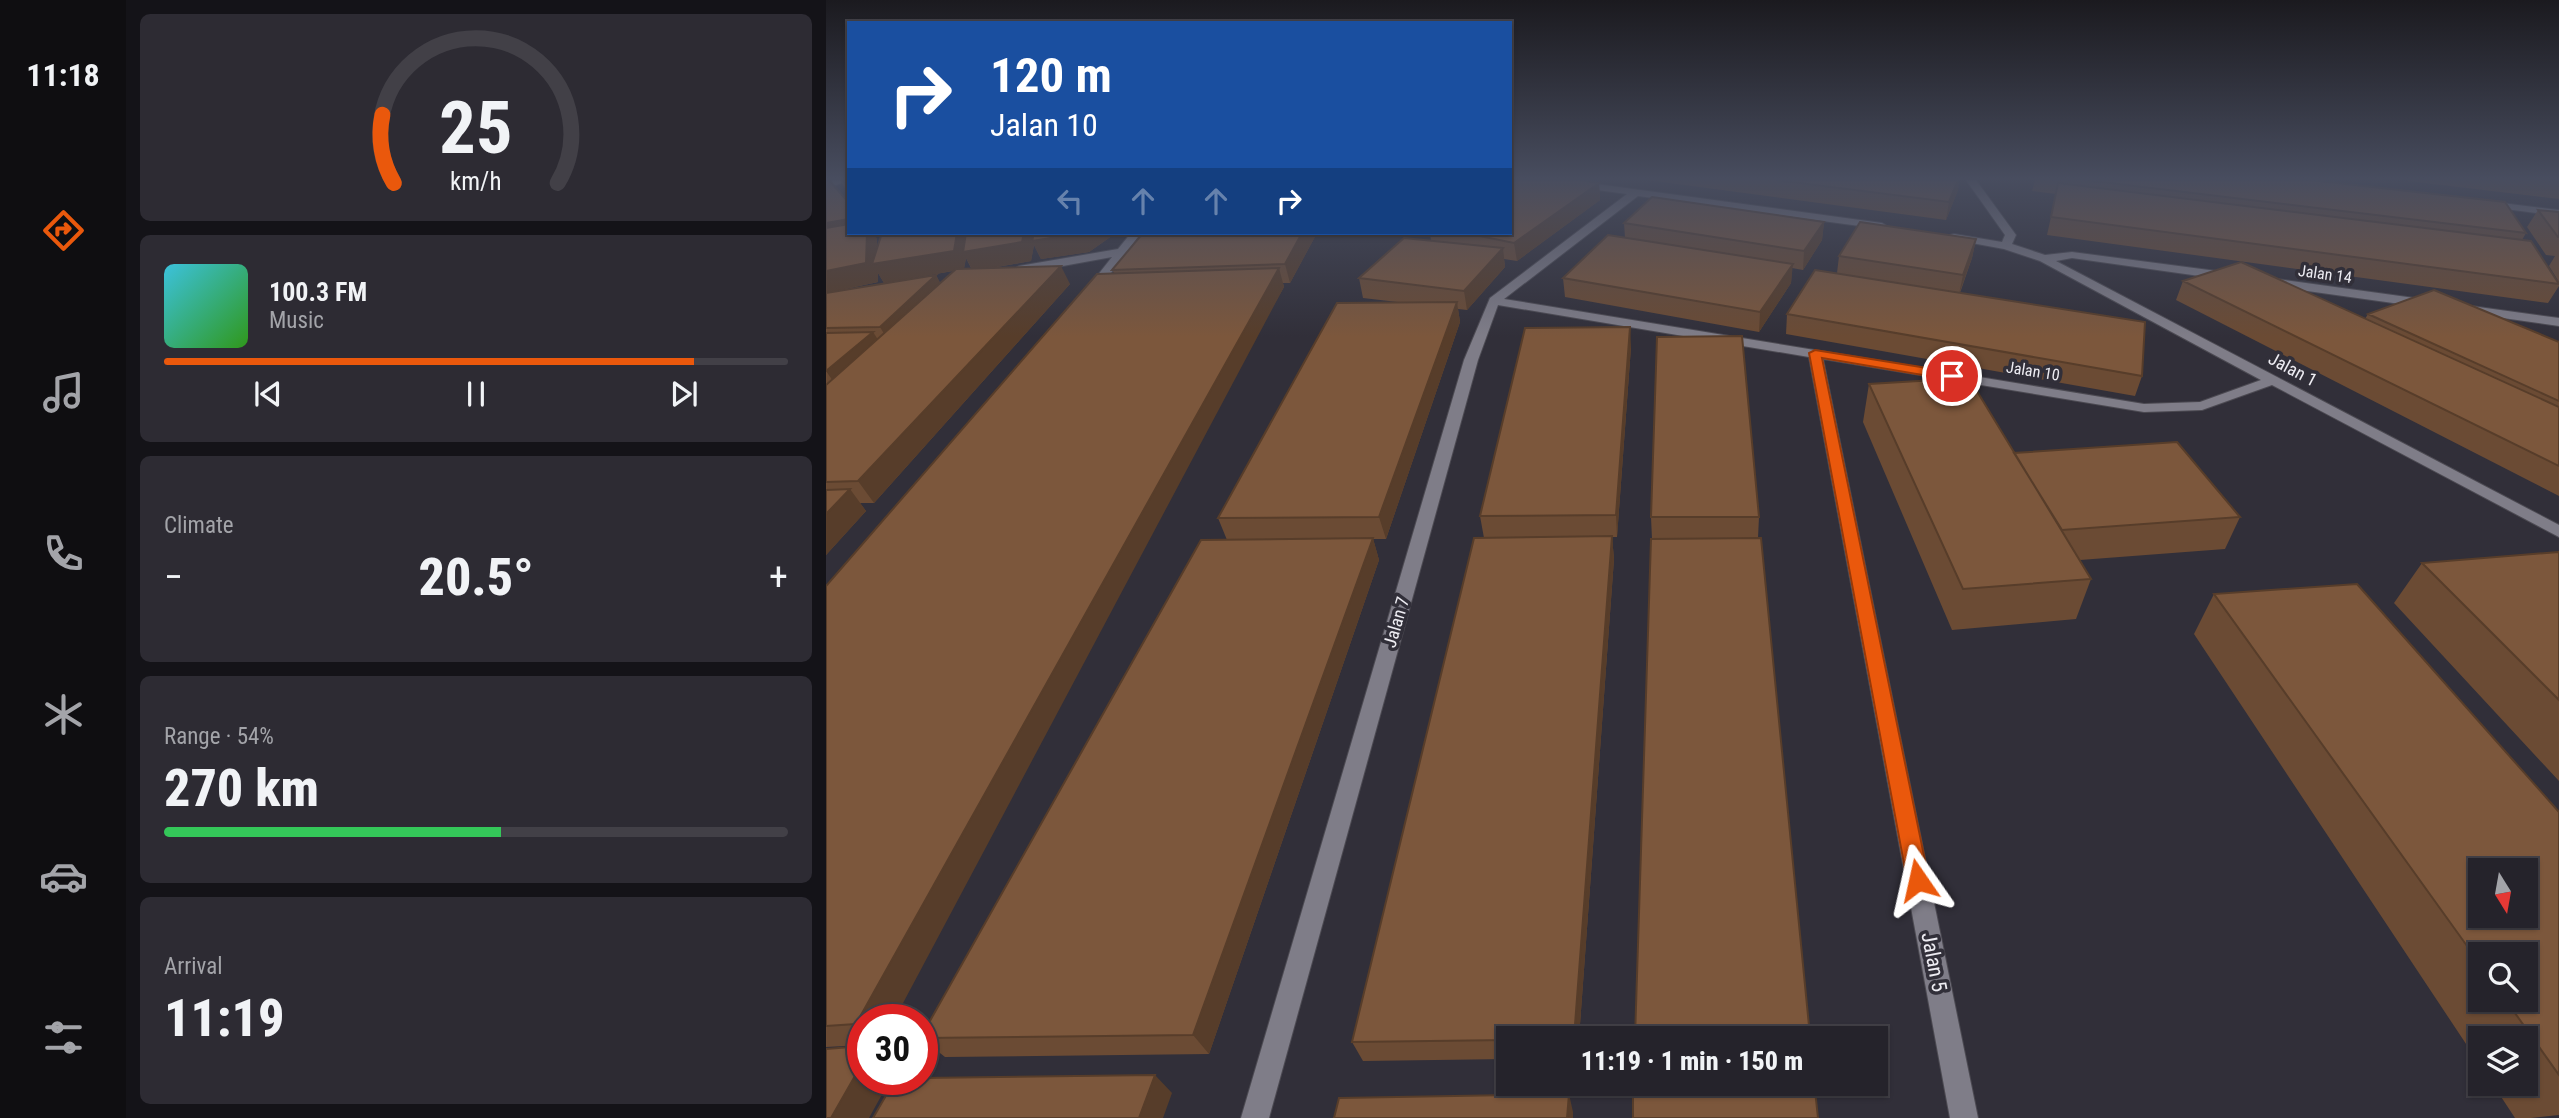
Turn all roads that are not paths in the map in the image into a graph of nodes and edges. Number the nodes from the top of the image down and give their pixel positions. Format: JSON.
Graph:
{"nodes":[{"id":1,"x":1584,"y":232,"type":"edge"},
{"id":2,"x":2009,"y":232,"type":"edge"},
{"id":3,"x":1935,"y":234,"type":"edge"},
{"id":4,"x":1134,"y":235,"type":"edge"},
{"id":5,"x":2007,"y":246,"type":"junction"},
{"id":6,"x":1120,"y":252,"type":"junction"},
{"id":7,"x":2044,"y":258,"type":"junction"},
{"id":8,"x":1004,"y":273,"type":"edge"},
{"id":9,"x":2248,"y":279,"type":"edge"},
{"id":10,"x":2261,"y":281,"type":"edge"},
{"id":11,"x":1085,"y":297,"type":"edge"},
{"id":12,"x":1494,"y":301,"type":"junction"},
{"id":13,"x":2439,"y":308,"type":"junction"},
{"id":14,"x":2559,"y":322,"type":"edge"},
{"id":15,"x":2473,"y":323,"type":"edge"},
{"id":16,"x":1815,"y":353,"type":"junction"},
{"id":17,"x":2273,"y":380,"type":"junction"},
{"id":18,"x":2559,"y":532,"type":"edge"},
{"id":19,"x":1255,"y":1118,"type":"edge"},
{"id":20,"x":1964,"y":1118,"type":"edge"}],
"edges":[{"from":1,"to":12,"type":"street"},
{"from":2,"to":5,"type":"street"},
{"from":3,"to":5,"type":"street","name":"Jalan 1"},
{"from":4,"to":6,"type":"street"},
{"from":5,"to":7,"type":"street","name":"Jalan 1"},
{"from":6,"to":8,"type":"street"},
{"from":6,"to":11,"type":"street"},
{"from":7,"to":9,"type":"street"},
{"from":7,"to":17,"type":"street","name":"Jalan 1"},
{"from":10,"to":13,"type":"street","name":"Jalan 14"},
{"from":12,"to":16,"type":"street","name":"Jalan 10"},
{"from":12,"to":19,"type":"street","name":"Jalan 7"},
{"from":13,"to":14,"type":"street","name":"Jalan 14"},
{"from":13,"to":15,"type":"street"},
{"from":16,"to":17,"type":"street","name":"Jalan 10"},
{"from":16,"to":20,"type":"street","name":"Jalan 5"},
{"from":17,"to":18,"type":"street","name":"Jalan 1"}]}
